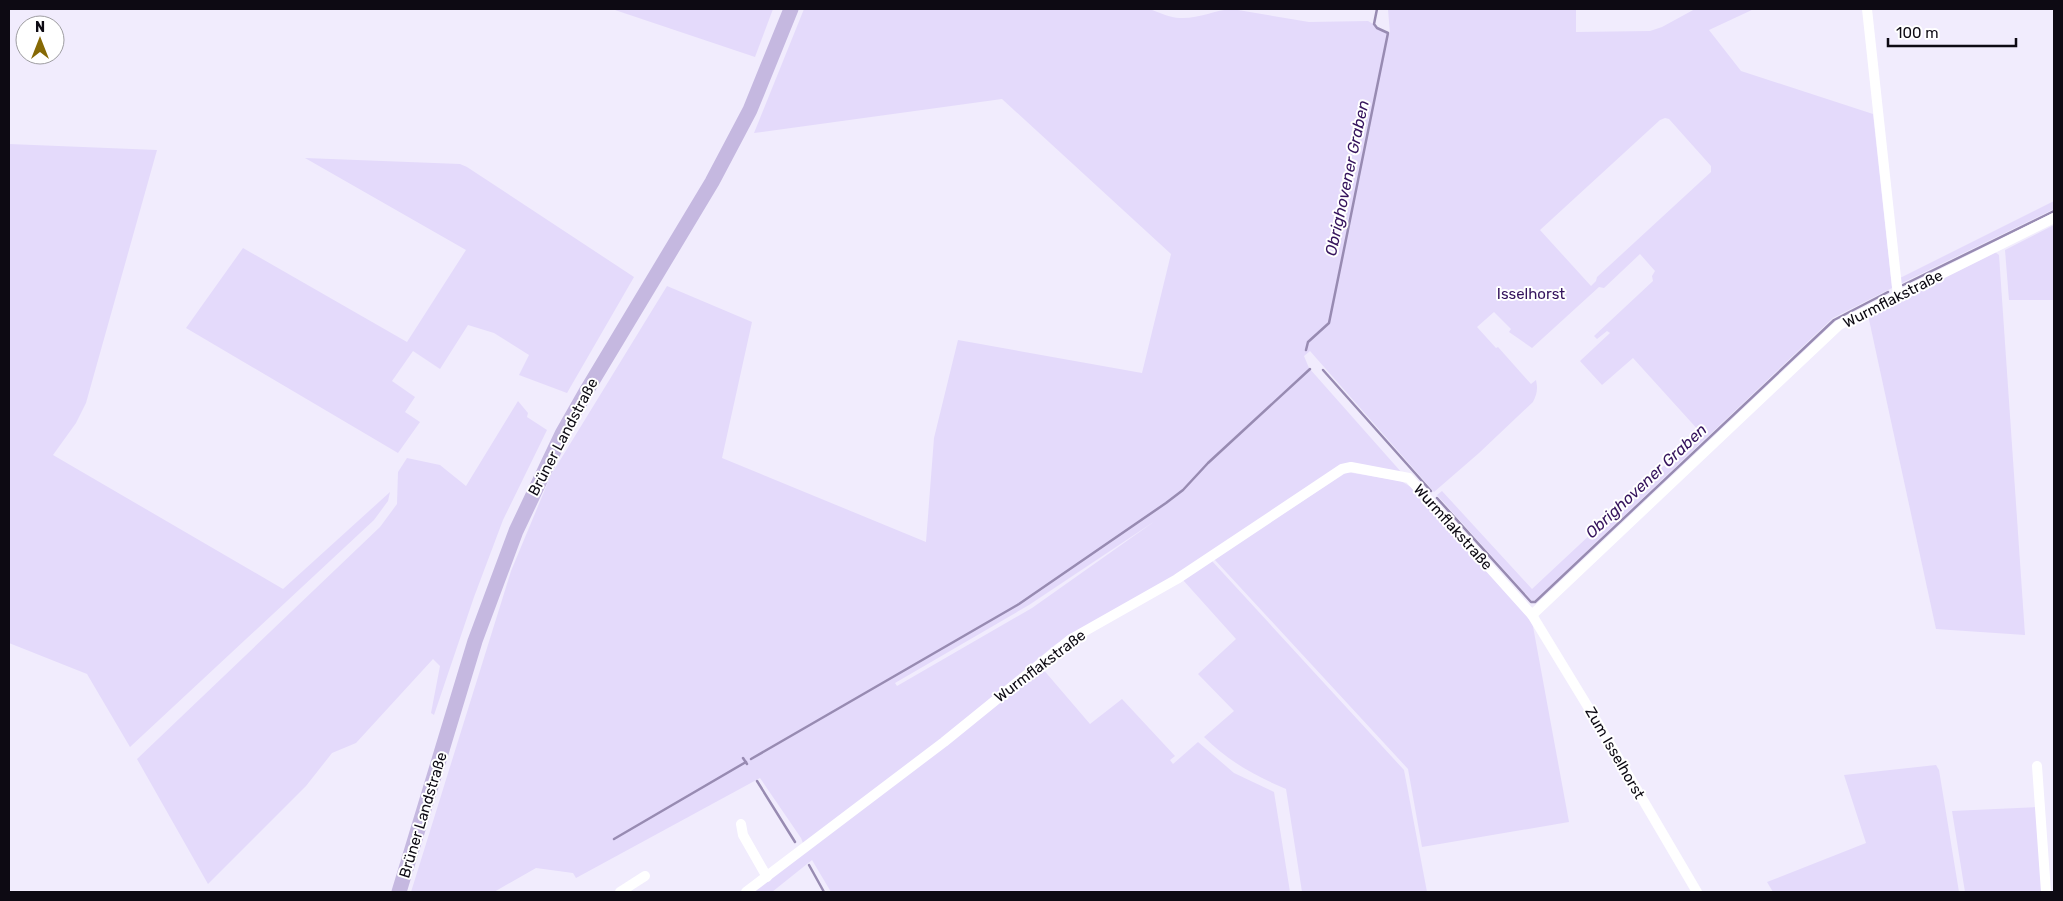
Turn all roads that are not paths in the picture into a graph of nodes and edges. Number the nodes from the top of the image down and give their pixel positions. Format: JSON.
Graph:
{"nodes":[{"id":1,"x":791,"y":9,"type":"edge"},
{"id":2,"x":1866,"y":9,"type":"edge"},
{"id":3,"x":2054,"y":218,"type":"edge"},
{"id":4,"x":1898,"y":296,"type":"junction"},
{"id":5,"x":1532,"y":615,"type":"junction"},
{"id":6,"x":2036,"y":766,"type":"dead end"},
{"id":7,"x":740,"y":824,"type":"dead end"},
{"id":8,"x":645,"y":876,"type":"dead end"},
{"id":9,"x":766,"y":877,"type":"junction"},
{"id":10,"x":399,"y":892,"type":"edge"},
{"id":11,"x":619,"y":892,"type":"edge"},
{"id":12,"x":746,"y":892,"type":"edge"},
{"id":13,"x":1697,"y":892,"type":"edge"},
{"id":14,"x":2046,"y":892,"type":"edge"}],
"edges":[{"from":1,"to":10,"type":"main road","name":"Brüner Landstraße"},
{"from":2,"to":4,"type":"street"},
{"from":3,"to":4,"type":"street","name":"Wurmflakstraße"},
{"from":4,"to":5,"type":"street","name":"Wurmflakstraße"},
{"from":5,"to":9,"type":"street","name":"Wurmflakstraße"},
{"from":5,"to":13,"type":"street","name":"Zum Isselhorst"},
{"from":6,"to":14,"type":"street"},
{"from":7,"to":9,"type":"street"},
{"from":8,"to":11,"type":"street"},
{"from":9,"to":12,"type":"street","name":"Wurmflakstraße"}]}
